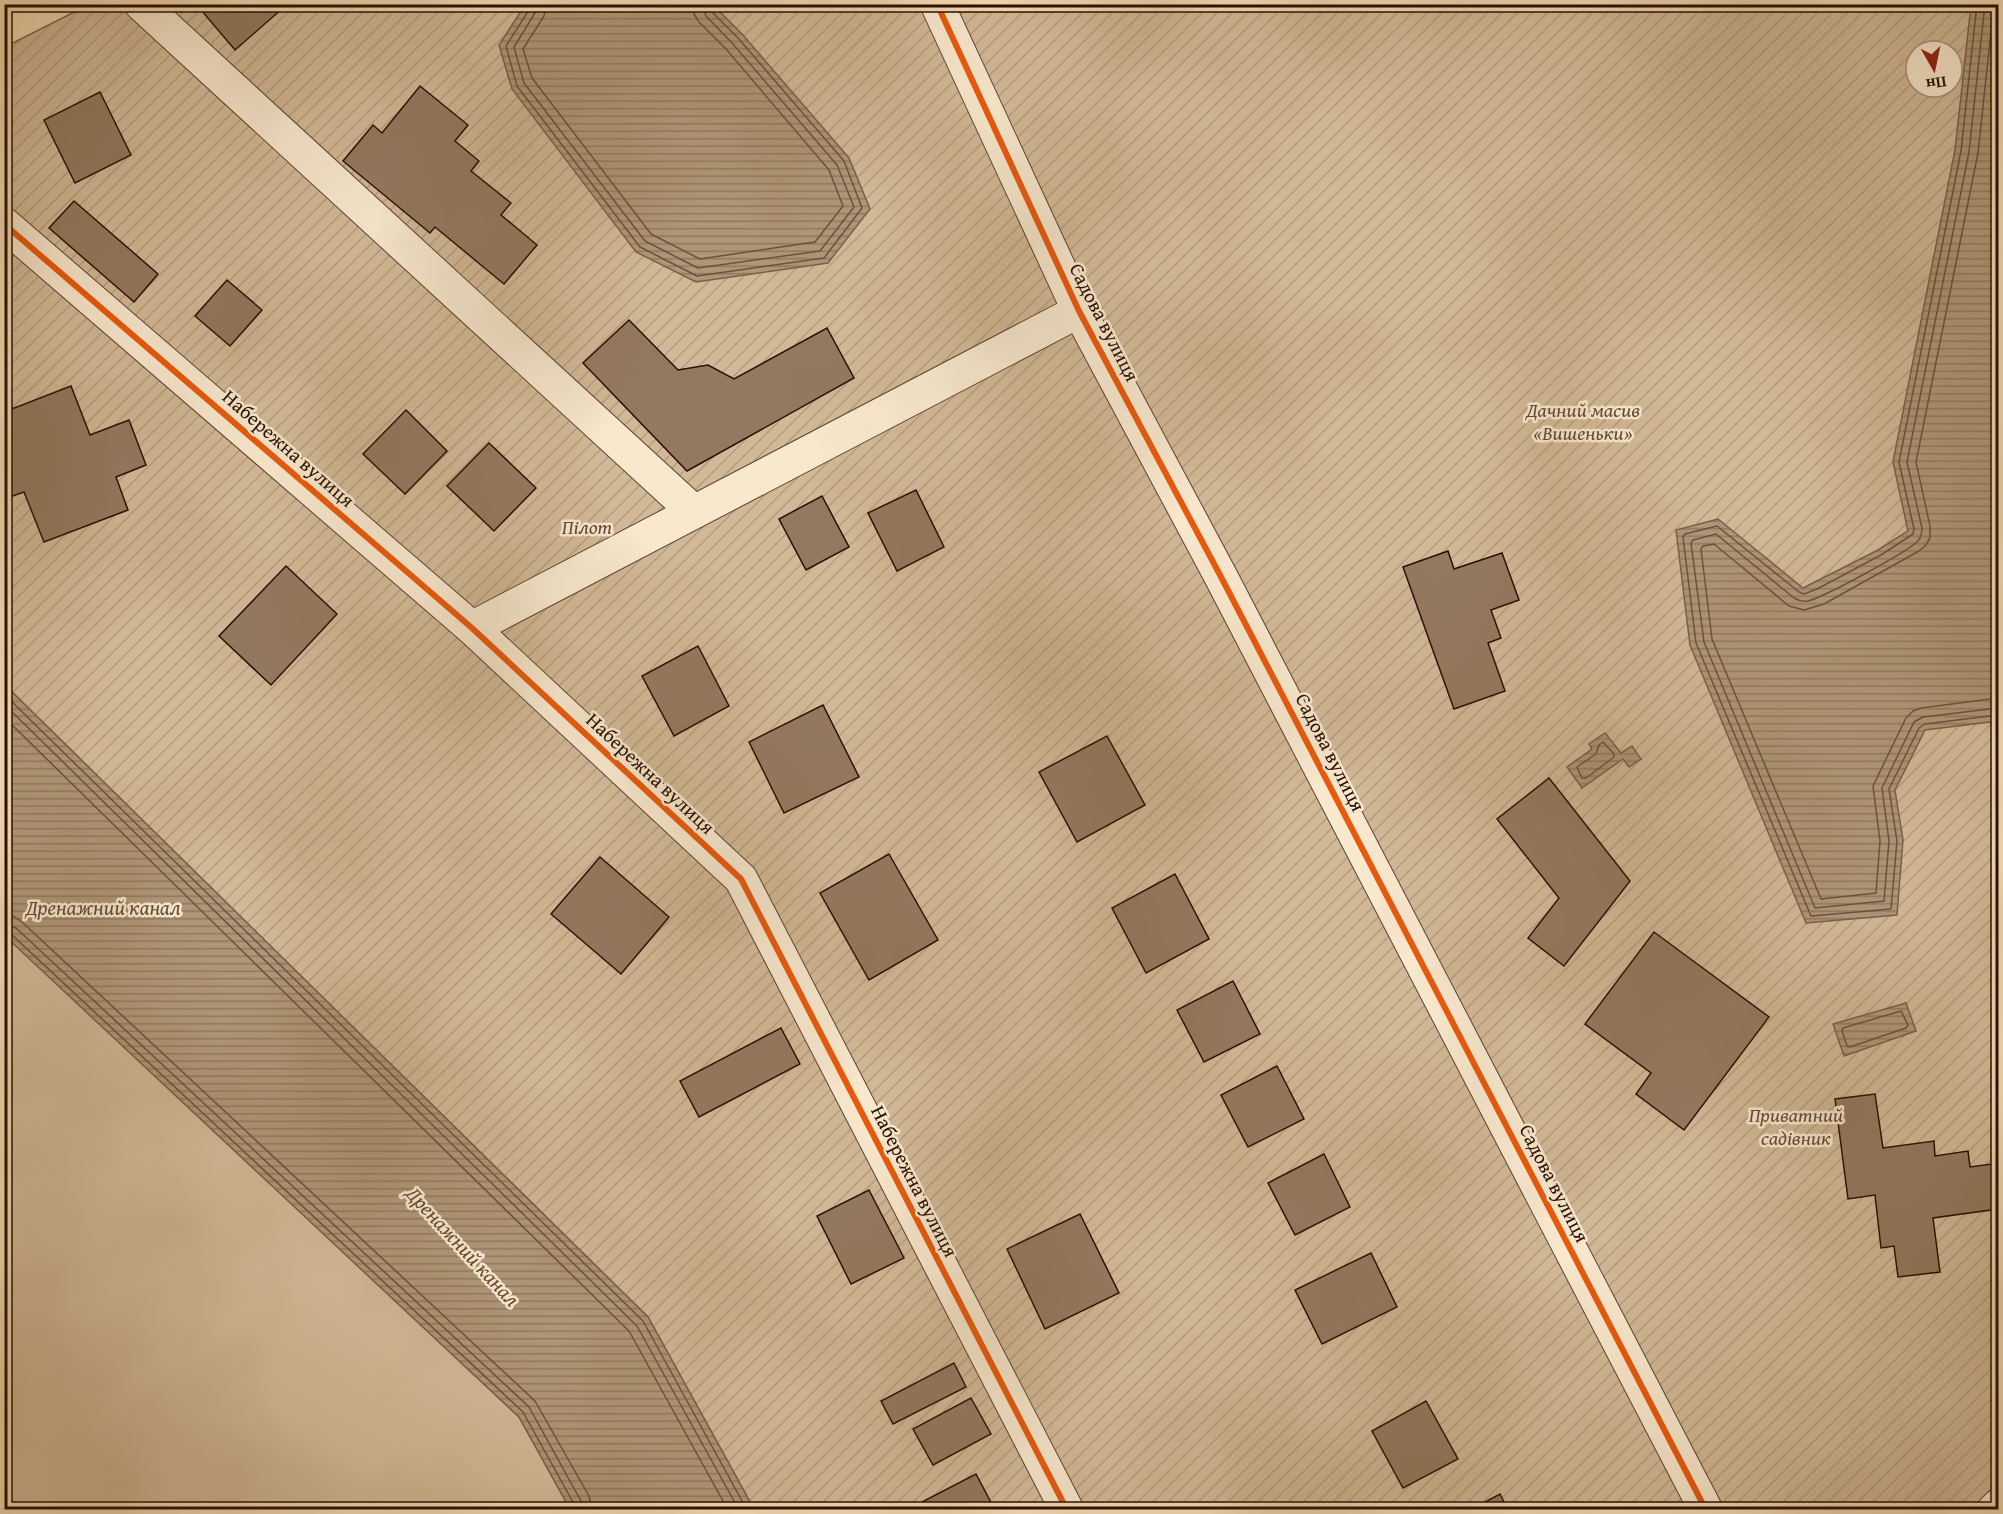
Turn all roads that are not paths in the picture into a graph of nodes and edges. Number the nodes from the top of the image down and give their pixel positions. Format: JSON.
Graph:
{"nodes":[{"id":1,"x":141,"y":4,"type":"edge"},
{"id":2,"x":937,"y":4,"type":"edge"},
{"id":3,"x":4,"y":224,"type":"edge"},
{"id":4,"x":1079,"y":311,"type":"junction"},
{"id":5,"x":693,"y":511,"type":"junction"},
{"id":6,"x":472,"y":628,"type":"junction"},
{"id":7,"x":1998,"y":1506,"type":"edge"},
{"id":8,"x":1067,"y":1509,"type":"edge"},
{"id":9,"x":1706,"y":1509,"type":"edge"},
{"id":10,"x":1994,"y":1509,"type":"edge"}],
"edges":[{"from":1,"to":5,"type":"street"},
{"from":2,"to":4,"type":"street","name":"Садова вулиця"},
{"from":3,"to":6,"type":"street","name":"Набережна вулиця"},
{"from":4,"to":5,"type":"street"},
{"from":4,"to":9,"type":"street","name":"Садова вулиця"},
{"from":5,"to":6,"type":"street"},
{"from":6,"to":8,"type":"street","name":"Набережна вулиця"},
{"from":7,"to":10,"type":"street"}]}
